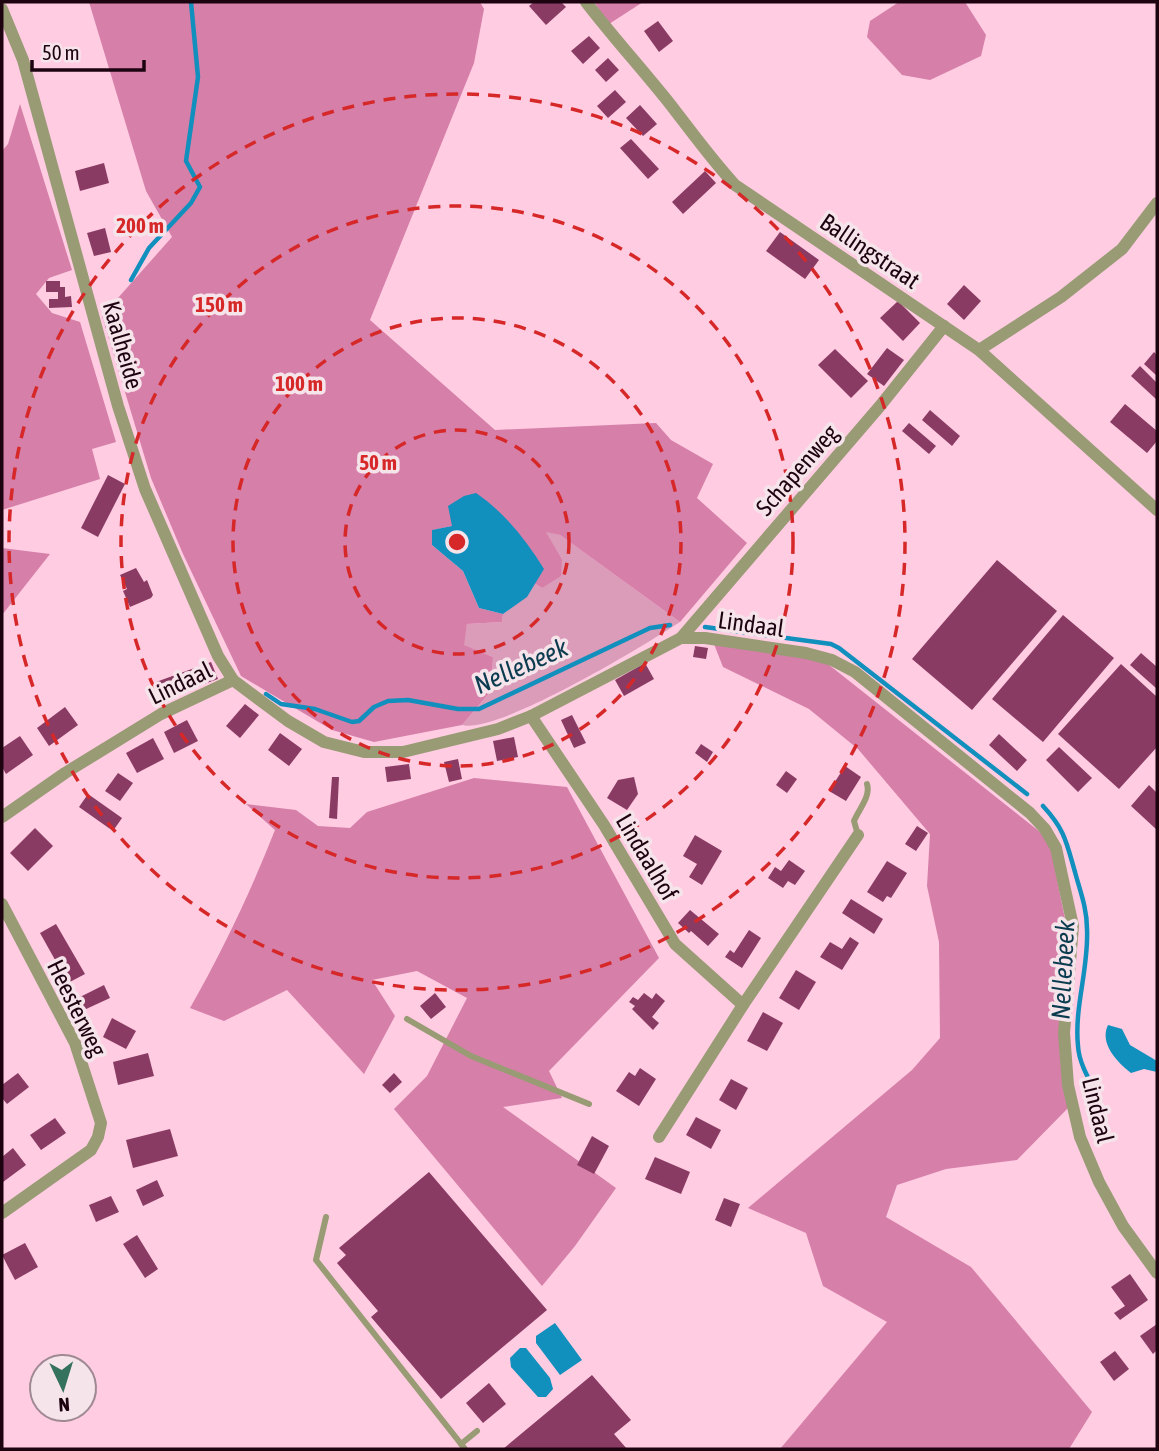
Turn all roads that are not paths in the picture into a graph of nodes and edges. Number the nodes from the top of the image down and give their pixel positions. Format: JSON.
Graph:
{"nodes":[{"id":1,"x":586,"y":2,"type":"edge"},
{"id":2,"x":2,"y":9,"type":"edge"},
{"id":3,"x":1157,"y":204,"type":"edge"},
{"id":4,"x":944,"y":327,"type":"junction"},
{"id":5,"x":979,"y":350,"type":"junction"},
{"id":6,"x":1157,"y":510,"type":"edge"},
{"id":7,"x":681,"y":638,"type":"junction"},
{"id":8,"x":233,"y":680,"type":"junction"},
{"id":9,"x":531,"y":716,"type":"junction"},
{"id":10,"x":867,"y":784,"type":"dead end"},
{"id":11,"x":2,"y":817,"type":"edge"},
{"id":12,"x":858,"y":835,"type":"joint"},
{"id":13,"x":2,"y":904,"type":"edge"},
{"id":14,"x":743,"y":1005,"type":"junction"},
{"id":15,"x":407,"y":1019,"type":"dead end"},
{"id":16,"x":589,"y":1104,"type":"dead end"},
{"id":17,"x":659,"y":1137,"type":"dead end"},
{"id":18,"x":2,"y":1213,"type":"edge"},
{"id":19,"x":326,"y":1217,"type":"dead end"},
{"id":20,"x":1157,"y":1273,"type":"edge"},
{"id":21,"x":477,"y":1431,"type":"dead end"},
{"id":22,"x":463,"y":1447,"type":"edge"}],
"edges":[{"from":1,"to":4,"type":"street","name":"Ballingstraat"},
{"from":2,"to":8,"type":"street","name":"Kaalheide"},
{"from":3,"to":5,"type":"street"},
{"from":4,"to":5,"type":"street","name":"Ballingstraat"},
{"from":4,"to":7,"type":"street","name":"Schapenweg"},
{"from":5,"to":6,"type":"street","name":"Ballingstraat"},
{"from":7,"to":9,"type":"street","name":"Lindaal"},
{"from":7,"to":20,"type":"street","name":"Lindaal"},
{"from":8,"to":9,"type":"street","name":"Lindaal"},
{"from":8,"to":11,"type":"street","name":"Lindaal"},
{"from":9,"to":14,"type":"street","name":"Lindaalhof"},
{"from":10,"to":12,"type":"lane"},
{"from":12,"to":14,"type":"street"},
{"from":13,"to":18,"type":"street","name":"Heesterweg"},
{"from":14,"to":17,"type":"street"},
{"from":15,"to":16,"type":"lane"},
{"from":19,"to":22,"type":"lane"},
{"from":21,"to":22,"type":"lane"}]}
